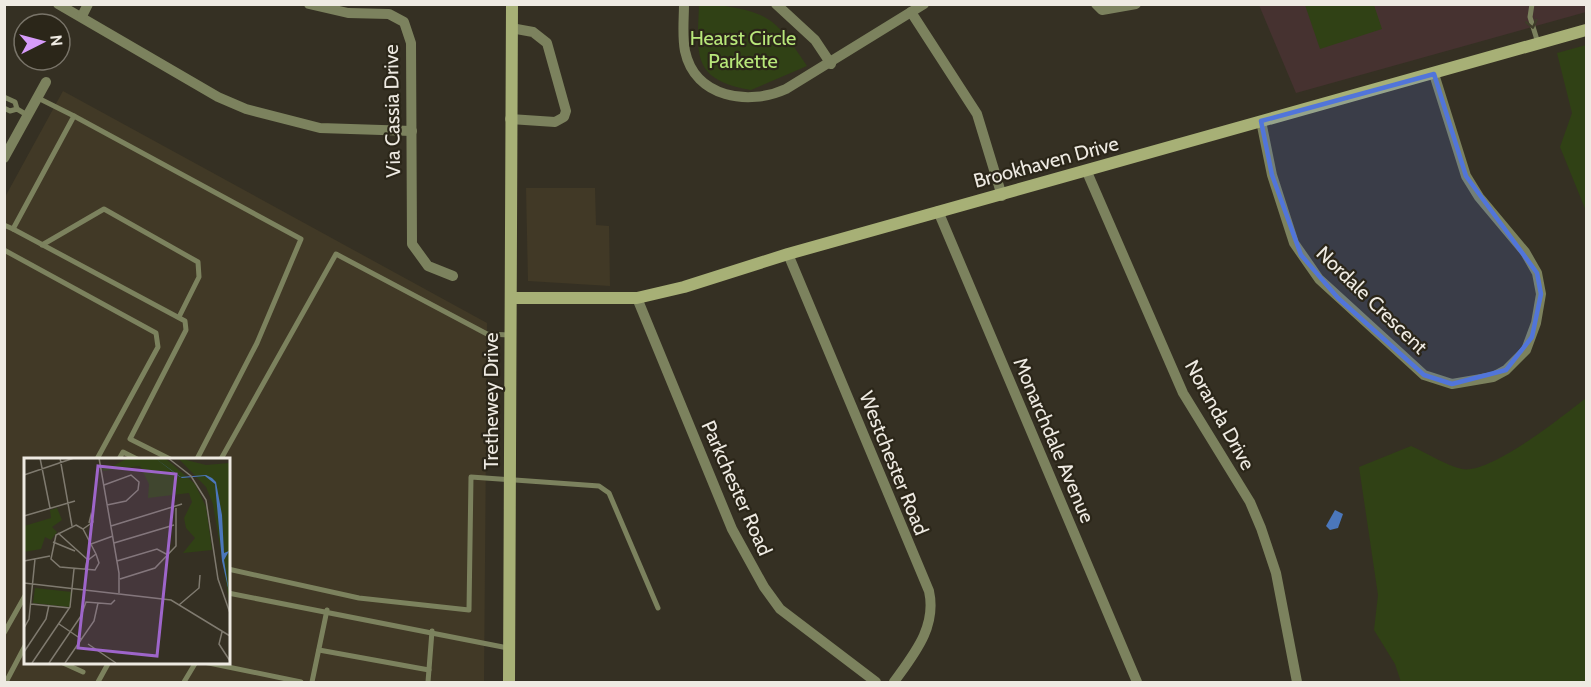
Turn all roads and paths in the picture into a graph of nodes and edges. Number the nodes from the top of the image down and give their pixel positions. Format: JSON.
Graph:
{"nodes":[{"id":1,"x":58,"y":4,"type":"edge"},
{"id":2,"x":88,"y":4,"type":"edge"},
{"id":3,"x":309,"y":4,"type":"edge"},
{"id":4,"x":512,"y":4,"type":"edge"},
{"id":5,"x":684,"y":4,"type":"edge"},
{"id":6,"x":776,"y":4,"type":"edge"},
{"id":7,"x":924,"y":4,"type":"edge"},
{"id":8,"x":1096,"y":4,"type":"edge"},
{"id":9,"x":1136,"y":4,"type":"edge"},
{"id":10,"x":1532,"y":4,"type":"edge"},
{"id":11,"x":911,"y":12,"type":"junction"},
{"id":12,"x":82,"y":16,"type":"junction"},
{"id":13,"x":511,"y":27,"type":"junction"},
{"id":14,"x":1587,"y":30,"type":"edge"},
{"id":15,"x":1538,"y":44,"type":"junction"},
{"id":16,"x":831,"y":64,"type":"junction"},
{"id":17,"x":1434,"y":74,"type":"junction"},
{"id":18,"x":46,"y":82,"type":"dead end"},
{"id":19,"x":4,"y":97,"type":"edge"},
{"id":20,"x":38,"y":98,"type":"junction"},
{"id":21,"x":4,"y":108,"type":"edge"},
{"id":22,"x":17,"y":109,"type":"junction"},
{"id":23,"x":28,"y":115,"type":"junction"},
{"id":24,"x":74,"y":116,"type":"junction"},
{"id":25,"x":510,"y":119,"type":"junction"},
{"id":26,"x":1261,"y":122,"type":"junction"},
{"id":27,"x":412,"y":131,"type":"junction"},
{"id":28,"x":4,"y":158,"type":"edge"},
{"id":29,"x":1087,"y":172,"type":"junction"},
{"id":30,"x":1002,"y":196,"type":"junction"},
{"id":31,"x":938,"y":211,"type":"junction"},
{"id":32,"x":4,"y":225,"type":"edge"},
{"id":33,"x":13,"y":229,"type":"junction"},
{"id":34,"x":42,"y":245,"type":"junction"},
{"id":35,"x":4,"y":250,"type":"edge"},
{"id":36,"x":788,"y":254,"type":"junction"},
{"id":37,"x":453,"y":276,"type":"dead end"},
{"id":38,"x":511,"y":298,"type":"junction"},
{"id":39,"x":637,"y":298,"type":"junction"},
{"id":40,"x":179,"y":318,"type":"junction"},
{"id":41,"x":511,"y":335,"type":"junction"},
{"id":42,"x":98,"y":458,"type":"edge"},
{"id":43,"x":120,"y":458,"type":"edge"},
{"id":44,"x":134,"y":458,"type":"edge"},
{"id":45,"x":168,"y":458,"type":"edge"},
{"id":46,"x":198,"y":458,"type":"edge"},
{"id":47,"x":222,"y":458,"type":"edge"},
{"id":48,"x":510,"y":480,"type":"junction"},
{"id":49,"x":230,"y":569,"type":"edge"},
{"id":50,"x":230,"y":593,"type":"edge"},
{"id":51,"x":24,"y":598,"type":"edge"},
{"id":52,"x":658,"y":608,"type":"dead end"},
{"id":53,"x":327,"y":610,"type":"junction"},
{"id":54,"x":432,"y":631,"type":"junction"},
{"id":55,"x":4,"y":633,"type":"edge"},
{"id":56,"x":24,"y":646,"type":"edge"},
{"id":57,"x":510,"y":648,"type":"junction"},
{"id":58,"x":319,"y":650,"type":"junction"},
{"id":59,"x":63,"y":663,"type":"edge"},
{"id":60,"x":108,"y":663,"type":"edge"},
{"id":61,"x":195,"y":663,"type":"edge"},
{"id":62,"x":209,"y":663,"type":"edge"},
{"id":63,"x":429,"y":670,"type":"junction"},
{"id":64,"x":83,"y":672,"type":"dead end"},
{"id":65,"x":7,"y":681,"type":"edge"},
{"id":66,"x":14,"y":682,"type":"edge"},
{"id":67,"x":98,"y":682,"type":"edge"},
{"id":68,"x":184,"y":682,"type":"edge"},
{"id":69,"x":301,"y":682,"type":"edge"},
{"id":70,"x":312,"y":682,"type":"edge"},
{"id":71,"x":428,"y":682,"type":"edge"},
{"id":72,"x":509,"y":682,"type":"edge"},
{"id":73,"x":876,"y":682,"type":"edge"},
{"id":74,"x":894,"y":682,"type":"edge"},
{"id":75,"x":1137,"y":682,"type":"edge"},
{"id":76,"x":1297,"y":682,"type":"edge"}],
"edges":[{"from":1,"to":12,"type":"street"},
{"from":2,"to":12,"type":"street"},
{"from":3,"to":27,"type":"street","name":"Via Cassia Drive"},
{"from":4,"to":13,"type":"street","name":"Trethewey Drive"},
{"from":5,"to":16,"type":"street"},
{"from":6,"to":16,"type":"street"},
{"from":7,"to":11,"type":"street"},
{"from":8,"to":9,"type":"street"},
{"from":10,"to":15,"type":"lane","one_way":true},
{"from":11,"to":16,"type":"street"},
{"from":11,"to":30,"type":"street"},
{"from":12,"to":27,"type":"street"},
{"from":13,"to":25,"type":"street","name":"Trethewey Drive"},
{"from":13,"to":25,"type":"street"},
{"from":14,"to":15,"type":"street","name":"Brookhaven Drive"},
{"from":15,"to":17,"type":"street","name":"Brookhaven Drive"},
{"from":17,"to":26,"type":"street","name":"Brookhaven Drive"},
{"from":17,"to":26,"type":"street","name":"Nordale Crescent"},
{"from":18,"to":20,"type":"street"},
{"from":19,"to":22,"type":"lane"},
{"from":20,"to":23,"type":"street"},
{"from":20,"to":24,"type":"lane"},
{"from":21,"to":22,"type":"lane"},
{"from":22,"to":23,"type":"lane"},
{"from":23,"to":28,"type":"street"},
{"from":24,"to":33,"type":"lane"},
{"from":24,"to":46,"type":"lane"},
{"from":25,"to":38,"type":"street","name":"Trethewey Drive"},
{"from":26,"to":29,"type":"street","name":"Brookhaven Drive"},
{"from":27,"to":37,"type":"street","name":"Via Cassia Drive"},
{"from":29,"to":30,"type":"street","name":"Brookhaven Drive"},
{"from":29,"to":76,"type":"street","name":"Noranda Drive"},
{"from":30,"to":31,"type":"street","name":"Brookhaven Drive"},
{"from":31,"to":36,"type":"street","name":"Brookhaven Drive"},
{"from":31,"to":75,"type":"street","name":"Monarchdale Avenue"},
{"from":32,"to":33,"type":"lane"},
{"from":33,"to":34,"type":"lane"},
{"from":34,"to":40,"type":"lane"},
{"from":34,"to":40,"type":"lane"},
{"from":35,"to":42,"type":"lane"},
{"from":36,"to":39,"type":"street","name":"Brookhaven Drive"},
{"from":36,"to":74,"type":"street","name":"Westchester Road"},
{"from":38,"to":39,"type":"street","name":"Brookhaven Drive"},
{"from":38,"to":41,"type":"street","name":"Trethewey Drive"},
{"from":39,"to":73,"type":"street","name":"Parkchester Road"},
{"from":40,"to":45,"type":"lane"},
{"from":41,"to":47,"type":"lane"},
{"from":41,"to":48,"type":"street","name":"Trethewey Drive"},
{"from":43,"to":44,"type":"lane"},
{"from":48,"to":49,"type":"lane"},
{"from":48,"to":52,"type":"lane"},
{"from":48,"to":57,"type":"street","name":"Trethewey Drive"},
{"from":50,"to":53,"type":"lane"},
{"from":51,"to":55,"type":"lane"},
{"from":53,"to":54,"type":"lane"},
{"from":53,"to":58,"type":"lane"},
{"from":54,"to":57,"type":"lane"},
{"from":54,"to":63,"type":"lane"},
{"from":56,"to":65,"type":"lane"},
{"from":57,"to":72,"type":"street","name":"Trethewey Drive"},
{"from":58,"to":63,"type":"lane"},
{"from":58,"to":70,"type":"lane"},
{"from":59,"to":64,"type":"lane"},
{"from":60,"to":67,"type":"lane"},
{"from":61,"to":68,"type":"lane"},
{"from":62,"to":69,"type":"lane"},
{"from":63,"to":71,"type":"lane"},
{"from":65,"to":66,"type":"lane"}]}
